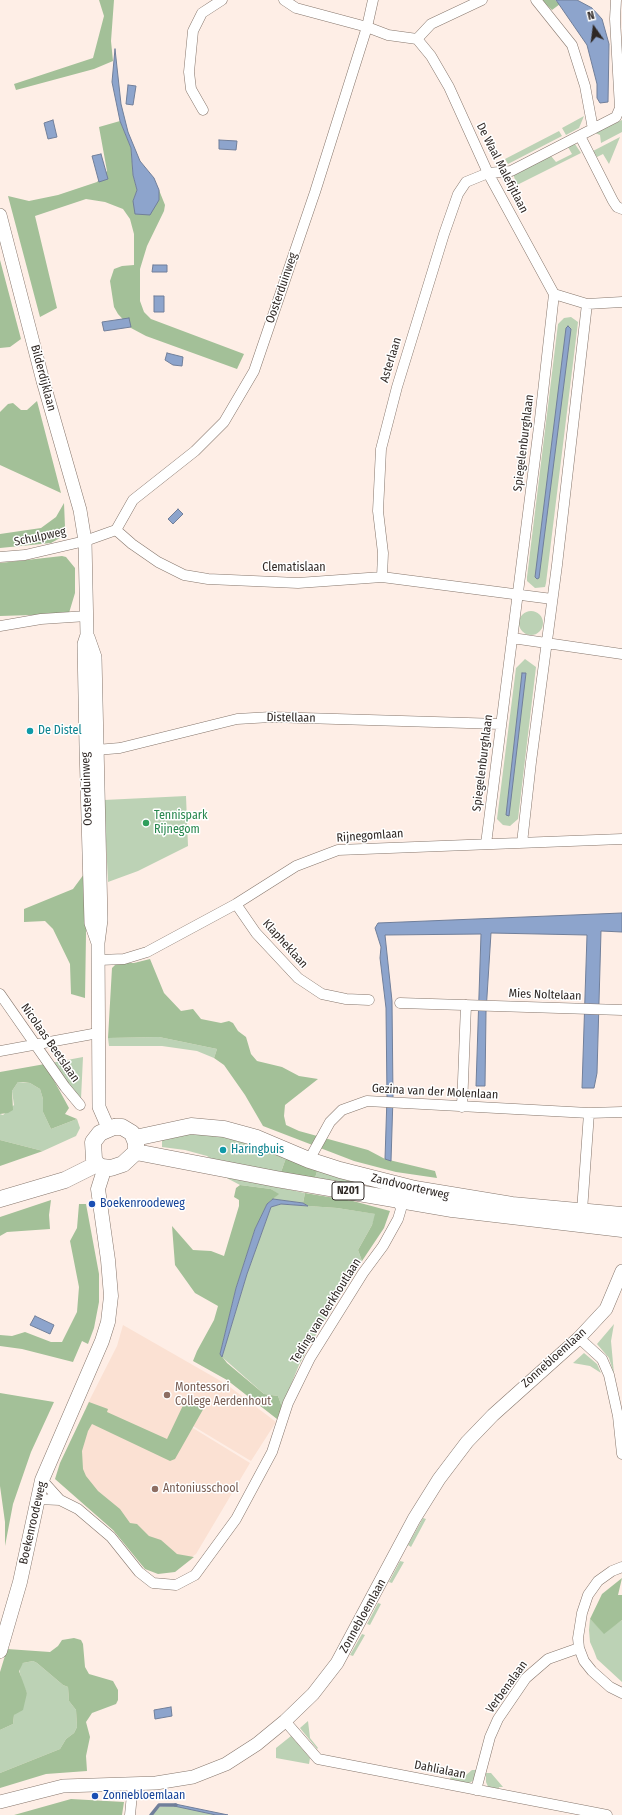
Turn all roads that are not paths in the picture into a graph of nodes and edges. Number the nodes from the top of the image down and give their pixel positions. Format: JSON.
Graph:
{"nodes":[{"id":1,"x":222,"y":0,"type":"edge"},
{"id":2,"x":284,"y":0,"type":"edge"},
{"id":3,"x":373,"y":0,"type":"edge"},
{"id":4,"x":482,"y":0,"type":"edge"},
{"id":5,"x":536,"y":0,"type":"edge"},
{"id":6,"x":616,"y":0,"type":"edge"},
{"id":7,"x":367,"y":27,"type":"junction"},
{"id":8,"x":417,"y":39,"type":"junction"},
{"id":9,"x":203,"y":110,"type":"dead end"},
{"id":10,"x":593,"y":129,"type":"junction"},
{"id":11,"x":580,"y":136,"type":"junction"},
{"id":12,"x":488,"y":173,"type":"junction"},
{"id":13,"x":622,"y":209,"type":"edge"},
{"id":14,"x":0,"y":215,"type":"edge"},
{"id":15,"x":554,"y":294,"type":"junction"},
{"id":16,"x":622,"y":302,"type":"edge"},
{"id":17,"x":587,"y":304,"type":"junction"},
{"id":18,"x":116,"y":530,"type":"junction"},
{"id":19,"x":85,"y":540,"type":"junction"},
{"id":20,"x":0,"y":557,"type":"edge"},
{"id":21,"x":382,"y":577,"type":"junction"},
{"id":22,"x":518,"y":594,"type":"junction"},
{"id":23,"x":552,"y":599,"type":"junction"},
{"id":24,"x":87,"y":616,"type":"junction"},
{"id":25,"x":0,"y":626,"type":"edge"},
{"id":26,"x":512,"y":638,"type":"junction"},
{"id":27,"x":547,"y":643,"type":"junction"},
{"id":28,"x":622,"y":654,"type":"edge"},
{"id":29,"x":500,"y":724,"type":"junction"},
{"id":30,"x":91,"y":749,"type":"junction"},
{"id":31,"x":622,"y":839,"type":"edge"},
{"id":32,"x":522,"y":843,"type":"junction"},
{"id":33,"x":486,"y":844,"type":"junction"},
{"id":34,"x":236,"y":904,"type":"junction"},
{"id":35,"x":98,"y":960,"type":"junction"},
{"id":36,"x":0,"y":994,"type":"edge"},
{"id":37,"x":369,"y":1000,"type":"dead end"},
{"id":38,"x":400,"y":1003,"type":"dead end"},
{"id":39,"x":471,"y":1005,"type":"junction"},
{"id":40,"x":622,"y":1010,"type":"edge"},
{"id":41,"x":98,"y":1033,"type":"junction"},
{"id":42,"x":36,"y":1045,"type":"junction"},
{"id":43,"x":0,"y":1051,"type":"edge"},
{"id":44,"x":80,"y":1105,"type":"dead end"},
{"id":45,"x":462,"y":1107,"type":"junction"},
{"id":46,"x":622,"y":1112,"type":"edge"},
{"id":47,"x":589,"y":1113,"type":"junction"},
{"id":48,"x":108,"y":1130,"type":"junction"},
{"id":49,"x":135,"y":1145,"type":"junction"},
{"id":50,"x":311,"y":1157,"type":"junction"},
{"id":51,"x":101,"y":1166,"type":"junction"},
{"id":52,"x":395,"y":1192,"type":"junction"},
{"id":53,"x":0,"y":1200,"type":"edge"},
{"id":54,"x":582,"y":1213,"type":"junction"},
{"id":55,"x":622,"y":1215,"type":"edge"},
{"id":56,"x":622,"y":1229,"type":"edge"},
{"id":57,"x":622,"y":1271,"type":"edge"},
{"id":58,"x":579,"y":1338,"type":"junction"},
{"id":59,"x":622,"y":1454,"type":"edge"},
{"id":60,"x":42,"y":1480,"type":"junction"},
{"id":61,"x":38,"y":1499,"type":"junction"},
{"id":62,"x":60,"y":1500,"type":"junction"},
{"id":63,"x":622,"y":1567,"type":"edge"},
{"id":64,"x":579,"y":1648,"type":"junction"},
{"id":65,"x":0,"y":1651,"type":"edge"},
{"id":66,"x":622,"y":1693,"type":"edge"},
{"id":67,"x":285,"y":1722,"type":"junction"},
{"id":68,"x":134,"y":1784,"type":"junction"},
{"id":69,"x":476,"y":1790,"type":"junction"},
{"id":70,"x":0,"y":1802,"type":"edge"},
{"id":71,"x":130,"y":1815,"type":"edge"},
{"id":72,"x":606,"y":1815,"type":"edge"}],
"edges":[{"from":1,"to":9,"type":"street"},
{"from":2,"to":7,"type":"street"},
{"from":3,"to":7,"type":"street","name":"Oosterduinweg"},
{"from":4,"to":8,"type":"street"},
{"from":5,"to":10,"type":"street"},
{"from":6,"to":10,"type":"street","name":"Asterlaan"},
{"from":7,"to":8,"type":"street"},
{"from":7,"to":18,"type":"street","name":"Oosterduinweg"},
{"from":8,"to":12,"type":"street","name":"De Waal Malefijtlaan"},
{"from":10,"to":11,"type":"street","name":"Asterlaan"},
{"from":11,"to":12,"type":"street","name":"Asterlaan"},
{"from":11,"to":13,"type":"street"},
{"from":12,"to":15,"type":"street","name":"De Waal Malefijtlaan"},
{"from":12,"to":21,"type":"street","name":"Asterlaan"},
{"from":14,"to":19,"type":"street","name":"Bilderdijklaan"},
{"from":15,"to":17,"type":"street"},
{"from":15,"to":22,"type":"street","name":"Spiegelenburghlaan"},
{"from":16,"to":17,"type":"street"},
{"from":17,"to":23,"type":"street"},
{"from":18,"to":19,"type":"street"},
{"from":18,"to":21,"type":"street","name":"Clematislaan"},
{"from":19,"to":20,"type":"street","name":"Schulpweg"},
{"from":19,"to":24,"type":"street","name":"Oosterduinweg"},
{"from":21,"to":22,"type":"street","name":"Clematislaan"},
{"from":22,"to":23,"type":"street","name":"Clematislaan"},
{"from":22,"to":26,"type":"street","name":"Spiegelenburghlaan"},
{"from":23,"to":27,"type":"street"},
{"from":24,"to":25,"type":"street"},
{"from":24,"to":30,"type":"street","name":"Oosterduinweg"},
{"from":26,"to":27,"type":"street"},
{"from":26,"to":29,"type":"street","name":"Spiegelenburghlaan"},
{"from":27,"to":28,"type":"street"},
{"from":27,"to":32,"type":"street"},
{"from":29,"to":30,"type":"street","name":"Distellaan"},
{"from":29,"to":33,"type":"street","name":"Spiegelenburghlaan"},
{"from":30,"to":35,"type":"street","name":"Oosterduinweg"},
{"from":31,"to":32,"type":"street","name":"Rijnegomlaan"},
{"from":32,"to":33,"type":"street","name":"Rijnegomlaan"},
{"from":33,"to":34,"type":"street","name":"Rijnegomlaan"},
{"from":34,"to":35,"type":"street","name":"Rijnegomlaan"},
{"from":34,"to":37,"type":"street","name":"Klapheklaan"},
{"from":35,"to":41,"type":"street","name":"Oosterduinweg"},
{"from":36,"to":42,"type":"street","name":"Nicolaas Beetslaan"},
{"from":38,"to":39,"type":"street","name":"Mies Noltelaan"},
{"from":39,"to":40,"type":"street","name":"Mies Noltelaan"},
{"from":39,"to":45,"type":"street"},
{"from":41,"to":42,"type":"street"},
{"from":41,"to":48,"type":"street","name":"Oosterduinweg"},
{"from":42,"to":43,"type":"street"},
{"from":42,"to":44,"type":"street","name":"Nicolaas Beetslaan"},
{"from":45,"to":47,"type":"street","name":"Gezina van der Molenlaan"},
{"from":45,"to":50,"type":"street","name":"Gezina van der Molenlaan"},
{"from":46,"to":47,"type":"street","name":"Gezina van der Molenlaan"},
{"from":47,"to":54,"type":"street"},
{"from":48,"to":49,"type":"main road","number":"N201"},
{"from":48,"to":51,"type":"main road"},
{"from":49,"to":50,"type":"main road","name":"Zandvoorterweg","number":"N201"},
{"from":49,"to":51,"type":"main road","number":"N201"},
{"from":49,"to":52,"type":"main road","name":"Zandvoorterweg","number":"N201"},
{"from":50,"to":52,"type":"main road","name":"Zandvoorterweg","number":"N201"},
{"from":51,"to":53,"type":"main road","number":"N201"},
{"from":51,"to":60,"type":"main road","name":"Boekenroodeweg"},
{"from":52,"to":54,"type":"main road","name":"Zandvoorterweg","number":"N201"},
{"from":52,"to":62,"type":"street","name":"Teding van Berkhoutlaan"},
{"from":54,"to":55,"type":"main road","name":"Zandvoorterweg","number":"N201"},
{"from":54,"to":56,"type":"main road","name":"Zandvoorterweg","number":"N201"},
{"from":57,"to":58,"type":"street","name":"Zonnebloemlaan"},
{"from":58,"to":59,"type":"street"},
{"from":58,"to":67,"type":"street","name":"Zonnebloemlaan"},
{"from":60,"to":61,"type":"main road","name":"Boekenroodeweg"},
{"from":60,"to":62,"type":"street","name":"Teding van Berkhoutlaan"},
{"from":61,"to":62,"type":"street","name":"Teding van Berkhoutlaan"},
{"from":61,"to":65,"type":"main road","name":"Boekenroodeweg"},
{"from":63,"to":64,"type":"street"},
{"from":64,"to":66,"type":"street"},
{"from":64,"to":69,"type":"street","name":"Verbenalaan"},
{"from":67,"to":68,"type":"street","name":"Zonnebloemlaan"},
{"from":67,"to":69,"type":"street","name":"Dahlialaan"},
{"from":68,"to":70,"type":"street","name":"Zonnebloemlaan"},
{"from":68,"to":71,"type":"street"},
{"from":69,"to":72,"type":"street","name":"Dahlialaan"}]}
